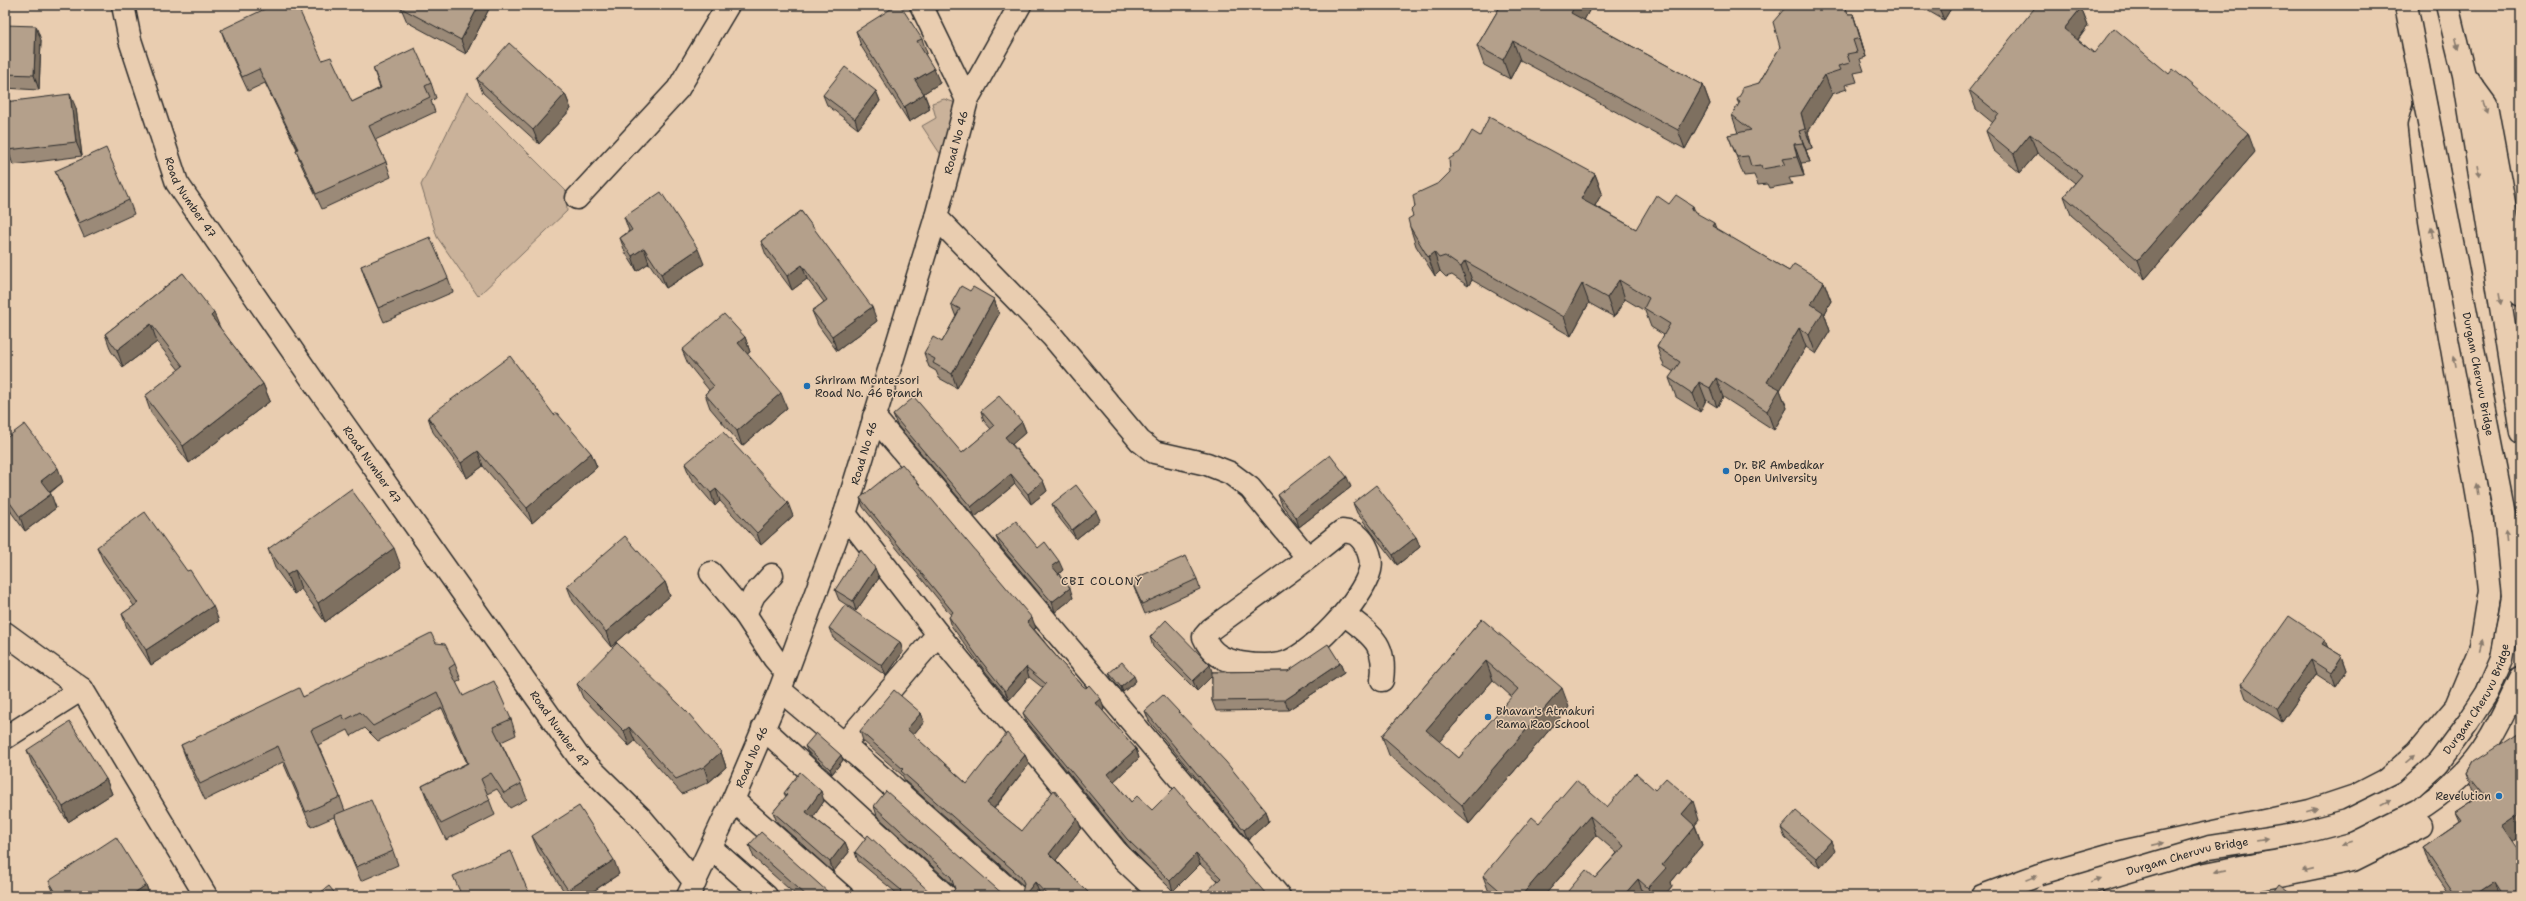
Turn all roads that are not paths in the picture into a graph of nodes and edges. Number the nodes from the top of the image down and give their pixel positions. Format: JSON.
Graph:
{"nodes":[{"id":1,"x":123,"y":5,"type":"edge"},
{"id":2,"x":728,"y":5,"type":"edge"},
{"id":3,"x":1020,"y":5,"type":"edge"},
{"id":4,"x":2406,"y":5,"type":"edge"},
{"id":5,"x":2447,"y":5,"type":"edge"},
{"id":6,"x":923,"y":6,"type":"edge"},
{"id":7,"x":2464,"y":75,"type":"junction"},
{"id":8,"x":967,"y":100,"type":"junction"},
{"id":9,"x":2425,"y":104,"type":"junction"},
{"id":10,"x":576,"y":198,"type":"dead end"},
{"id":11,"x":936,"y":218,"type":"junction"},
{"id":12,"x":2521,"y":294,"type":"edge"},
{"id":13,"x":874,"y":417,"type":"junction"},
{"id":14,"x":2521,"y":432,"type":"edge"},
{"id":15,"x":845,"y":514,"type":"junction"},
{"id":16,"x":1308,"y":558,"type":"junction"},
{"id":17,"x":711,"y":573,"type":"dead end"},
{"id":18,"x":772,"y":575,"type":"dead end"},
{"id":19,"x":745,"y":614,"type":"junction"},
{"id":20,"x":1344,"y":614,"type":"junction"},
{"id":21,"x":5,"y":634,"type":"edge"},
{"id":22,"x":938,"y":634,"type":"junction"},
{"id":23,"x":2521,"y":651,"type":"edge"},
{"id":24,"x":2521,"y":678,"type":"edge"},
{"id":25,"x":1382,"y":680,"type":"dead end"},
{"id":26,"x":783,"y":681,"type":"junction"},
{"id":27,"x":2467,"y":682,"type":"junction"},
{"id":28,"x":82,"y":689,"type":"junction"},
{"id":29,"x":2521,"y":710,"type":"edge"},
{"id":30,"x":764,"y":728,"type":"junction"},
{"id":31,"x":5,"y":738,"type":"edge"},
{"id":32,"x":844,"y":744,"type":"junction"},
{"id":33,"x":733,"y":800,"type":"junction"},
{"id":34,"x":711,"y":848,"type":"junction"},
{"id":35,"x":692,"y":889,"type":"edge"},
{"id":36,"x":206,"y":896,"type":"edge"},
{"id":37,"x":766,"y":896,"type":"edge"},
{"id":38,"x":842,"y":896,"type":"edge"},
{"id":39,"x":946,"y":896,"type":"edge"},
{"id":40,"x":1016,"y":896,"type":"edge"},
{"id":41,"x":1162,"y":896,"type":"edge"},
{"id":42,"x":1279,"y":896,"type":"edge"},
{"id":43,"x":1982,"y":896,"type":"edge"},
{"id":44,"x":2045,"y":896,"type":"edge"},
{"id":45,"x":2114,"y":896,"type":"edge"},
{"id":46,"x":2177,"y":896,"type":"edge"}],
"edges":[{"from":1,"to":35,"type":"street","name":"Road Number 47"},
{"from":2,"to":10,"type":"street"},
{"from":3,"to":8,"type":"street","name":"Road No 46"},
{"from":4,"to":9,"type":"street","name":"Durgam Cheruvu Bridge","bridge":true},
{"from":5,"to":7,"type":"street","one_way":true},
{"from":6,"to":8,"type":"street"},
{"from":7,"to":12,"type":"street","one_way":true},
{"from":7,"to":14,"type":"street","one_way":true},
{"from":8,"to":11,"type":"street","name":"Road No 46"},
{"from":27,"to":9,"type":"street","one_way":true},
{"from":44,"to":9,"type":"street","name":"Durgam Cheruvu Bridge","one_way":true,"bridge":true},
{"from":11,"to":13,"type":"street","name":"Road No 46"},
{"from":11,"to":16,"type":"street"},
{"from":13,"to":15,"type":"street","name":"Road No 46"},
{"from":13,"to":42,"type":"street"},
{"from":15,"to":22,"type":"street"},
{"from":15,"to":26,"type":"street","name":"Road No 46"},
{"from":16,"to":20,"type":"street"},
{"from":16,"to":20,"type":"street"},
{"from":17,"to":19,"type":"street"},
{"from":18,"to":19,"type":"street"},
{"from":19,"to":26,"type":"street"},
{"from":20,"to":25,"type":"street"},
{"from":21,"to":28,"type":"street"},
{"from":22,"to":32,"type":"street"},
{"from":22,"to":41,"type":"street"},
{"from":23,"to":27,"type":"street"},
{"from":24,"to":45,"type":"street","name":"Durgam Cheruvu Bridge","one_way":true},
{"from":26,"to":30,"type":"street","name":"Road No 46"},
{"from":26,"to":32,"type":"street"},
{"from":43,"to":27,"type":"street","one_way":true},
{"from":28,"to":31,"type":"street"},
{"from":28,"to":36,"type":"street"},
{"from":29,"to":46,"type":"street","one_way":true},
{"from":30,"to":33,"type":"street","name":"Road No 46"},
{"from":30,"to":39,"type":"street"},
{"from":32,"to":40,"type":"street"},
{"from":33,"to":34,"type":"street","name":"Road No 46"},
{"from":33,"to":38,"type":"street"},
{"from":34,"to":35,"type":"street","name":"Road No 46"},
{"from":34,"to":37,"type":"street"}]}
